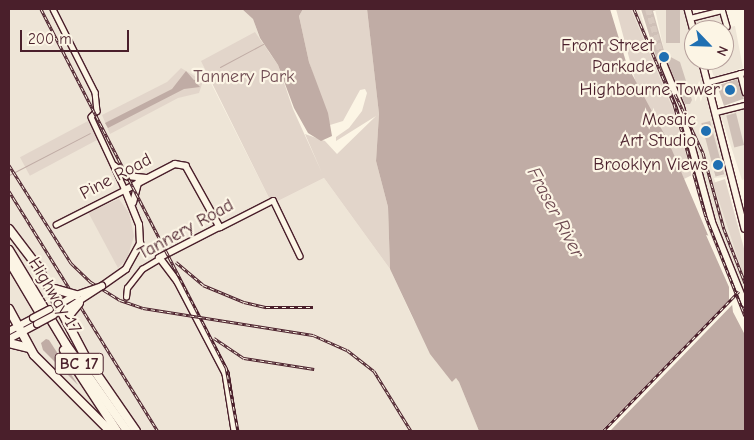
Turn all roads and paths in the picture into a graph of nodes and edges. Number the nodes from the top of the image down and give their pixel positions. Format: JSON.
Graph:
{"nodes":[{"id":1,"x":53,"y":9,"type":"edge"},
{"id":2,"x":688,"y":9,"type":"edge"},
{"id":3,"x":722,"y":10,"type":"edge"},
{"id":4,"x":690,"y":18,"type":"joint"},
{"id":5,"x":664,"y":65,"type":"tunnel mouth"},
{"id":6,"x":705,"y":70,"type":"edge"},
{"id":7,"x":743,"y":72,"type":"edge"},
{"id":8,"x":708,"y":82,"type":"junction"},
{"id":9,"x":745,"y":92,"type":"edge"},
{"id":10,"x":745,"y":105,"type":"edge"},
{"id":11,"x":716,"y":112,"type":"junction"},
{"id":12,"x":114,"y":166,"type":"junction"},
{"id":13,"x":147,"y":178,"type":"junction"},
{"id":14,"x":138,"y":183,"type":"junction"},
{"id":15,"x":125,"y":190,"type":"junction"},
{"id":16,"x":741,"y":202,"type":"junction"},
{"id":17,"x":134,"y":207,"type":"junction"},
{"id":18,"x":745,"y":211,"type":"edge"},
{"id":19,"x":56,"y":225,"type":"dead end"},
{"id":20,"x":220,"y":227,"type":"junction"},
{"id":21,"x":9,"y":229,"type":"edge"},
{"id":22,"x":745,"y":229,"type":"edge"},
{"id":23,"x":9,"y":250,"type":"edge"},
{"id":24,"x":300,"y":256,"type":"dead end"},
{"id":25,"x":160,"y":258,"type":"junction"},
{"id":26,"x":9,"y":261,"type":"edge"},
{"id":27,"x":52,"y":287,"type":"junction"},
{"id":28,"x":126,"y":297,"type":"dead end"},
{"id":29,"x":77,"y":299,"type":"junction"},
{"id":30,"x":745,"y":304,"type":"edge"},
{"id":31,"x":62,"y":307,"type":"junction"},
{"id":32,"x":9,"y":309,"type":"edge"},
{"id":33,"x":20,"y":329,"type":"junction"},
{"id":34,"x":9,"y":331,"type":"edge"},
{"id":35,"x":74,"y":337,"type":"junction"},
{"id":36,"x":9,"y":341,"type":"edge"},
{"id":37,"x":29,"y":348,"type":"junction"},
{"id":38,"x":110,"y":431,"type":"edge"},
{"id":39,"x":117,"y":431,"type":"edge"},
{"id":40,"x":127,"y":431,"type":"edge"},
{"id":41,"x":136,"y":431,"type":"edge"},
{"id":42,"x":235,"y":431,"type":"edge"}],
"edges":[{"from":1,"to":12,"type":"street"},
{"from":2,"to":4,"type":"street"},
{"from":3,"to":4,"type":"street"},
{"from":5,"to":30,"type":"main road"},
{"from":6,"to":8,"type":"street"},
{"from":7,"to":8,"type":"street"},
{"from":7,"to":9,"type":"street"},
{"from":8,"to":11,"type":"street"},
{"from":10,"to":11,"type":"street"},
{"from":11,"to":16,"type":"street"},
{"from":12,"to":13,"type":"street"},
{"from":12,"to":15,"type":"street"},
{"from":13,"to":14,"type":"street","name":"Pine Road"},
{"from":13,"to":20,"type":"street","name":"Pine Road"},
{"from":14,"to":15,"type":"street","name":"Pine Road"},
{"from":14,"to":17,"type":"street"},
{"from":15,"to":17,"type":"street","name":"Tannery Road"},
{"from":15,"to":19,"type":"street","name":"Pine Road"},
{"from":16,"to":18,"type":"street"},
{"from":16,"to":22,"type":"street"},
{"from":17,"to":29,"type":"street","name":"Tannery Road","bridge":true},
{"from":20,"to":24,"type":"street","name":"Tannery Road"},
{"from":20,"to":25,"type":"street","name":"Tannery Road"},
{"from":21,"to":27,"type":"highway"},
{"from":23,"to":40,"type":"highway","name":"Highway 17","number":"BC 17"},
{"from":25,"to":28,"type":"street","name":"Tannery Road"},
{"from":25,"to":42,"type":"street"},
{"from":26,"to":39,"type":"highway","name":"Highway 17","number":"BC 17"},
{"from":27,"to":29,"type":"highway","bridge":true},
{"from":27,"to":31,"type":"highway"},
{"from":29,"to":31,"type":"street","name":"Tannery Road","bridge":true},
{"from":29,"to":35,"type":"highway","bridge":true},
{"from":31,"to":33,"type":"main road","name":"Tannery Road","bridge":true},
{"from":31,"to":35,"type":"highway"},
{"from":32,"to":33,"type":"highway"},
{"from":33,"to":34,"type":"main road","name":"Tannery Road"},
{"from":33,"to":36,"type":"main road","name":"Tannery Road"},
{"from":33,"to":37,"type":"highway"},
{"from":35,"to":41,"type":"highway"},
{"from":36,"to":37,"type":"highway"},
{"from":37,"to":38,"type":"highway"}]}
